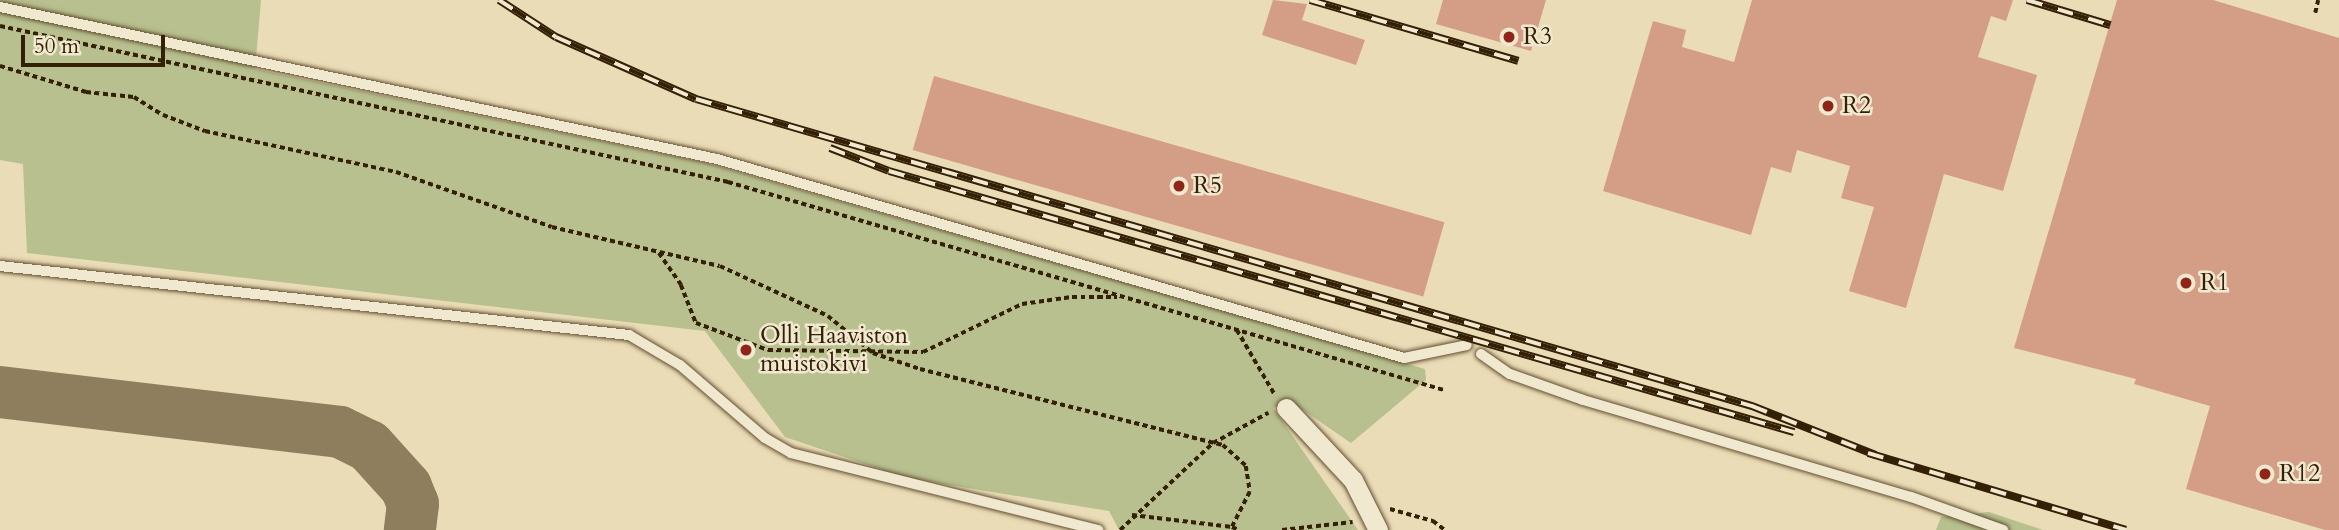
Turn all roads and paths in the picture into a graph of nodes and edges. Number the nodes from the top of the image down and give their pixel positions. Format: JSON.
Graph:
{"nodes":[{"id":1,"x":2318,"y":0,"type":"edge"},
{"id":2,"x":0,"y":7,"type":"edge"},
{"id":3,"x":2315,"y":13,"type":"dead end"},
{"id":4,"x":0,"y":26,"type":"edge"},
{"id":5,"x":0,"y":66,"type":"edge"},
{"id":6,"x":653,"y":252,"type":"junction"},
{"id":7,"x":0,"y":266,"type":"edge"},
{"id":8,"x":1122,"y":297,"type":"junction"},
{"id":9,"x":1237,"y":330,"type":"junction"},
{"id":10,"x":1467,"y":345,"type":"dead end"},
{"id":11,"x":873,"y":353,"type":"junction"},
{"id":12,"x":1481,"y":354,"type":"dead end"},
{"id":13,"x":1444,"y":390,"type":"dead end"},
{"id":14,"x":1286,"y":408,"type":"junction"},
{"id":15,"x":1213,"y":443,"type":"junction"},
{"id":16,"x":1132,"y":515,"type":"junction"},
{"id":17,"x":1371,"y":516,"type":"edge"},
{"id":18,"x":1232,"y":527,"type":"junction"},
{"id":19,"x":1098,"y":530,"type":"edge"},
{"id":20,"x":1120,"y":530,"type":"edge"},
{"id":21,"x":1239,"y":530,"type":"edge"},
{"id":22,"x":1282,"y":530,"type":"edge"},
{"id":23,"x":1445,"y":530,"type":"edge"},
{"id":24,"x":2003,"y":530,"type":"edge"}],
"edges":[{"from":1,"to":3,"type":"path"},
{"from":2,"to":10,"type":"lane"},
{"from":4,"to":8,"type":"path"},
{"from":5,"to":6,"type":"path"},
{"from":6,"to":11,"type":"path"},
{"from":6,"to":11,"type":"path"},
{"from":7,"to":19,"type":"lane"},
{"from":8,"to":9,"type":"path"},
{"from":8,"to":11,"type":"path"},
{"from":9,"to":13,"type":"path"},
{"from":9,"to":14,"type":"path"},
{"from":11,"to":15,"type":"path"},
{"from":12,"to":24,"type":"lane"},
{"from":14,"to":15,"type":"path"},
{"from":14,"to":17,"type":"street"},
{"from":15,"to":16,"type":"path"},
{"from":15,"to":18,"type":"path"},
{"from":16,"to":18,"type":"path"},
{"from":16,"to":20,"type":"path"},
{"from":17,"to":22,"type":"path"},
{"from":17,"to":23,"type":"path"},
{"from":18,"to":21,"type":"path"}]}
